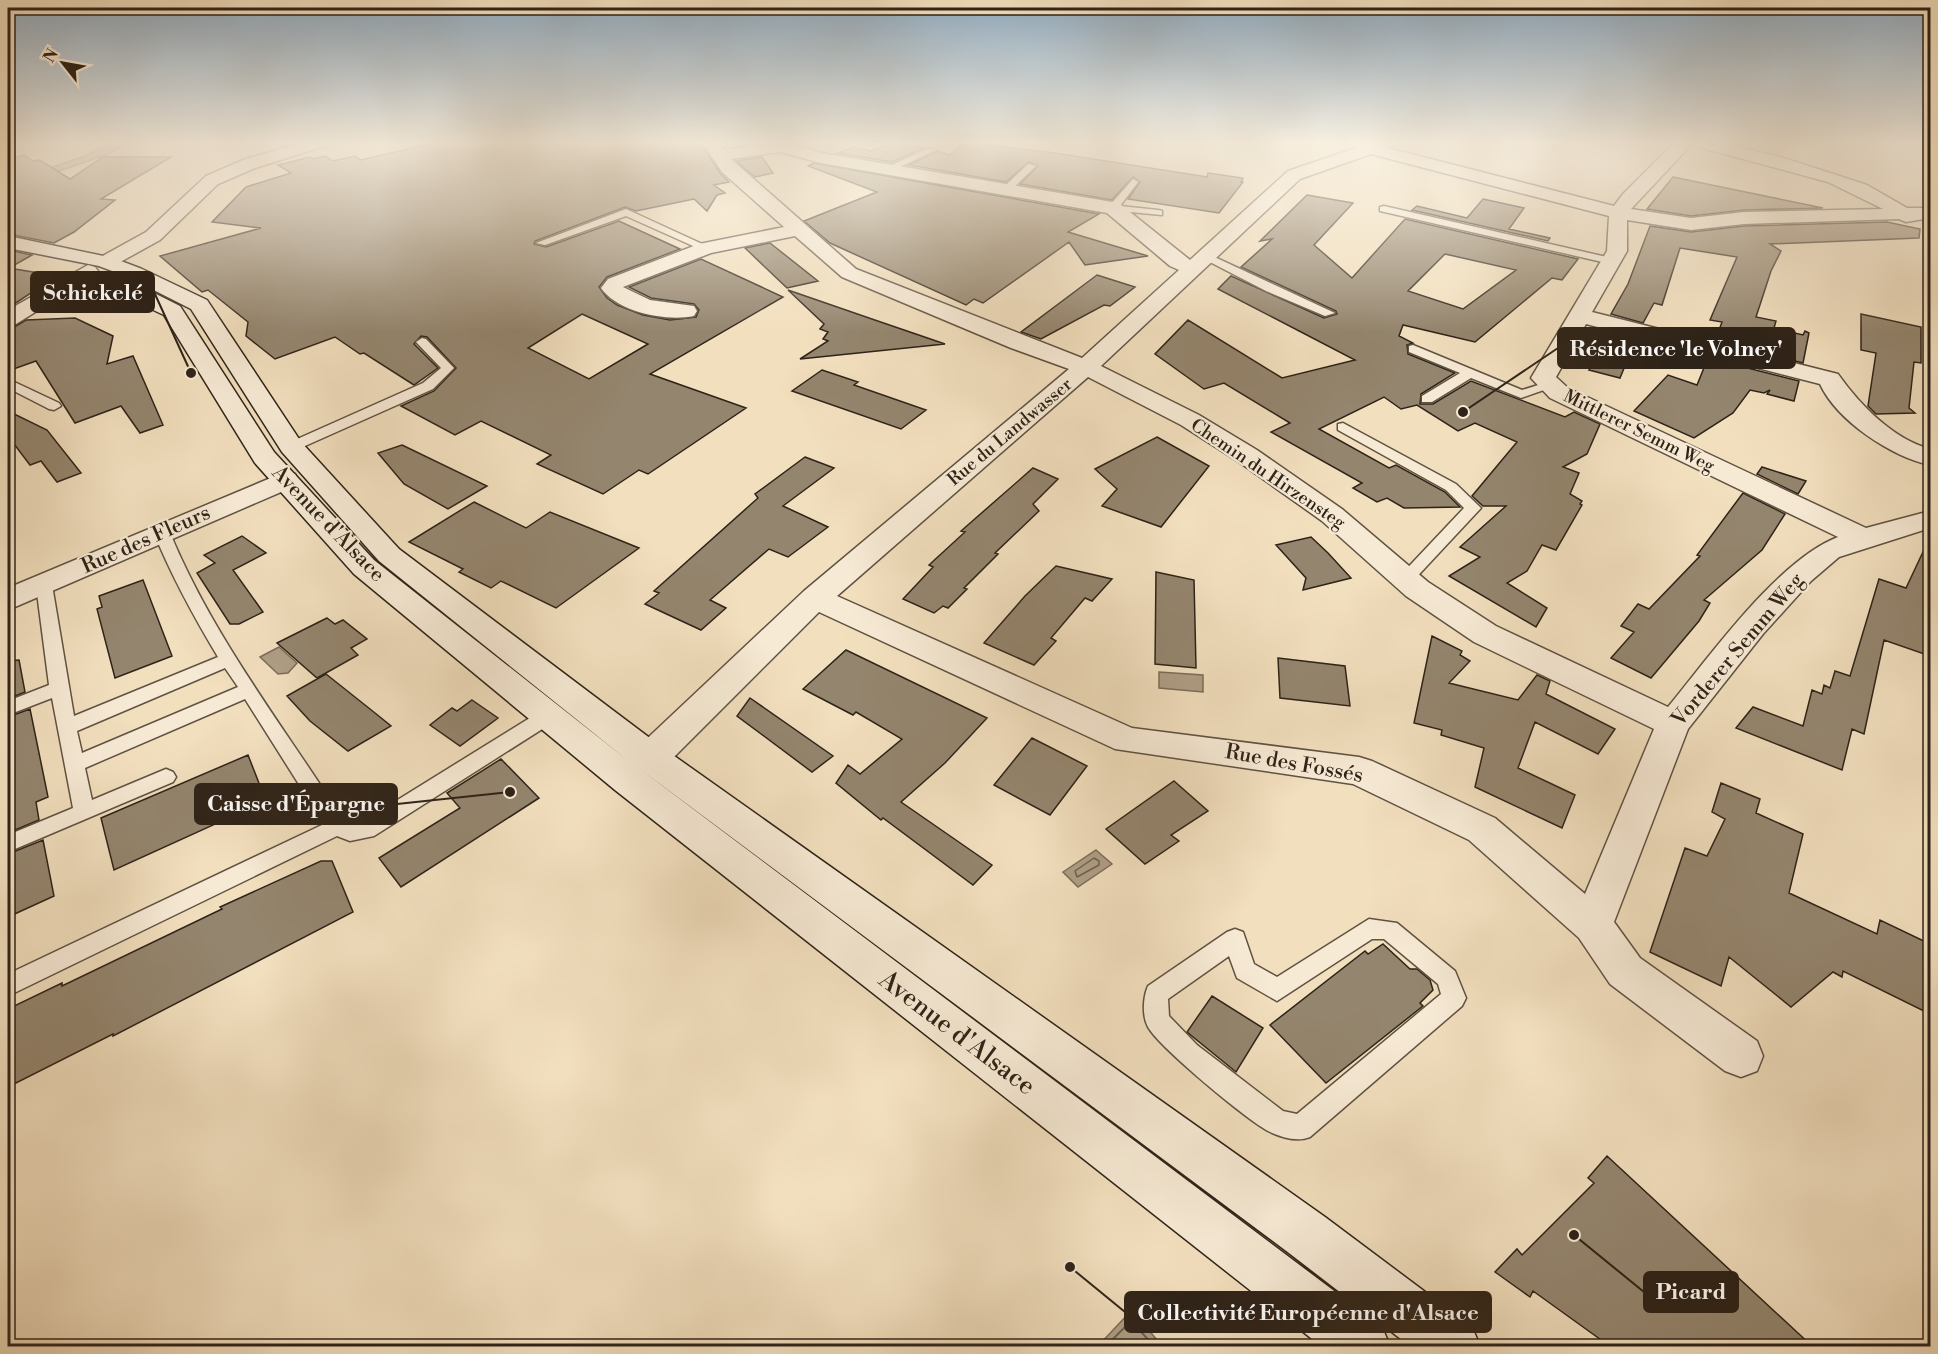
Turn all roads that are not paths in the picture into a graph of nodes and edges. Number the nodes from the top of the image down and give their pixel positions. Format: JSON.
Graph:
{"nodes":[{"id":1,"x":185,"y":205,"type":"edge"},
{"id":2,"x":769,"y":205,"type":"edge"},
{"id":3,"x":1097,"y":205,"type":"edge"},
{"id":4,"x":1115,"y":205,"type":"edge"},
{"id":5,"x":1262,"y":205,"type":"edge"},
{"id":6,"x":1588,"y":205,"type":"edge"},
{"id":7,"x":1624,"y":205,"type":"edge"},
{"id":8,"x":1893,"y":205,"type":"edge"},
{"id":9,"x":1113,"y":208,"type":"junction"},
{"id":10,"x":1384,"y":209,"type":"dead end"},
{"id":11,"x":1158,"y":213,"type":"dead end"},
{"id":12,"x":1619,"y":213,"type":"junction"},
{"id":13,"x":1930,"y":213,"type":"edge"},
{"id":14,"x":1904,"y":215,"type":"junction"},
{"id":15,"x":797,"y":230,"type":"junction"},
{"id":16,"x":1929,"y":234,"type":"edge"},
{"id":17,"x":8,"y":243,"type":"edge"},
{"id":18,"x":541,"y":243,"type":"dead end"},
{"id":19,"x":706,"y":248,"type":"junction"},
{"id":20,"x":8,"y":253,"type":"edge"},
{"id":21,"x":1615,"y":253,"type":"junction"},
{"id":22,"x":1201,"y":263,"type":"junction"},
{"id":23,"x":97,"y":266,"type":"junction"},
{"id":24,"x":686,"y":311,"type":"dead end"},
{"id":25,"x":1329,"y":313,"type":"dead end"},
{"id":26,"x":1581,"y":316,"type":"junction"},
{"id":27,"x":8,"y":318,"type":"edge"},
{"id":28,"x":422,"y":342,"type":"dead end"},
{"id":29,"x":1413,"y":349,"type":"dead end"},
{"id":30,"x":1837,"y":356,"type":"dead end"},
{"id":31,"x":1086,"y":367,"type":"junction"},
{"id":32,"x":1470,"y":373,"type":"junction"},
{"id":33,"x":1830,"y":379,"type":"junction"},
{"id":34,"x":8,"y":383,"type":"edge"},
{"id":35,"x":1551,"y":385,"type":"junction"},
{"id":36,"x":1427,"y":399,"type":"dead end"},
{"id":37,"x":54,"y":406,"type":"dead end"},
{"id":38,"x":1343,"y":427,"type":"dead end"},
{"id":39,"x":1930,"y":457,"type":"edge"},
{"id":40,"x":288,"y":463,"type":"junction"},
{"id":41,"x":1930,"y":519,"type":"edge"},
{"id":42,"x":162,"y":533,"type":"junction"},
{"id":43,"x":1863,"y":538,"type":"junction"},
{"id":44,"x":1406,"y":579,"type":"junction"},
{"id":45,"x":44,"y":585,"type":"junction"},
{"id":46,"x":815,"y":598,"type":"junction"},
{"id":47,"x":8,"y":600,"type":"edge"},
{"id":48,"x":228,"y":660,"type":"junction"},
{"id":49,"x":59,"y":688,"type":"junction"},
{"id":50,"x":248,"y":690,"type":"junction"},
{"id":51,"x":8,"y":708,"type":"edge"},
{"id":52,"x":548,"y":716,"type":"junction"},
{"id":53,"x":1673,"y":724,"type":"junction"},
{"id":54,"x":67,"y":727,"type":"junction"},
{"id":55,"x":74,"y":764,"type":"junction"},
{"id":56,"x":639,"y":769,"type":"junction"},
{"id":57,"x":166,"y":777,"type":"dead end"},
{"id":58,"x":84,"y":812,"type":"junction"},
{"id":59,"x":337,"y":827,"type":"junction"},
{"id":60,"x":8,"y":844,"type":"edge"},
{"id":61,"x":1593,"y":925,"type":"junction"},
{"id":62,"x":1235,"y":939,"type":"joint"},
{"id":63,"x":8,"y":985,"type":"edge"},
{"id":64,"x":1741,"y":1056,"type":"dead end"},
{"id":65,"x":1306,"y":1235,"type":"junction"},
{"id":66,"x":1287,"y":1286,"type":"junction"},
{"id":67,"x":1363,"y":1347,"type":"edge"},
{"id":68,"x":1453,"y":1347,"type":"edge"}],
"edges":[{"from":1,"to":23,"type":"street"},
{"from":2,"to":15,"type":"street","name":"Chemin du Hirzensteg"},
{"from":3,"to":9,"type":"street"},
{"from":4,"to":9,"type":"lane"},
{"from":5,"to":22,"type":"street","name":"Rue du Landwasser"},
{"from":6,"to":12,"type":"street"},
{"from":7,"to":12,"type":"street"},
{"from":8,"to":14,"type":"street"},
{"from":9,"to":11,"type":"lane"},
{"from":9,"to":22,"type":"street"},
{"from":10,"to":21,"type":"lane"},
{"from":12,"to":14,"type":"street"},
{"from":12,"to":21,"type":"street","name":"Mittlerer Semm Weg"},
{"from":13,"to":14,"type":"street"},
{"from":14,"to":16,"type":"street"},
{"from":15,"to":19,"type":"street"},
{"from":15,"to":31,"type":"street","name":"Chemin du Hirzensteg"},
{"from":17,"to":23,"type":"street","name":"Avenue d'Alsace"},
{"from":18,"to":19,"type":"lane"},
{"from":19,"to":24,"type":"street"},
{"from":20,"to":23,"type":"street","name":"Avenue d'Alsace"},
{"from":21,"to":26,"type":"street","name":"Mittlerer Semm Weg"},
{"from":22,"to":25,"type":"lane"},
{"from":22,"to":31,"type":"street","name":"Rue du Landwasser"},
{"from":23,"to":27,"type":"street"},
{"from":23,"to":40,"type":"street","name":"Avenue d'Alsace"},
{"from":26,"to":33,"type":"street"},
{"from":26,"to":35,"type":"street","name":"Mittlerer Semm Weg"},
{"from":28,"to":40,"type":"lane"},
{"from":29,"to":32,"type":"lane"},
{"from":30,"to":33,"type":"street"},
{"from":31,"to":44,"type":"street","name":"Chemin du Hirzensteg"},
{"from":31,"to":46,"type":"street","name":"Rue du Landwasser"},
{"from":32,"to":35,"type":"lane"},
{"from":32,"to":36,"type":"lane"},
{"from":33,"to":39,"type":"street"},
{"from":34,"to":37,"type":"lane"},
{"from":35,"to":43,"type":"street","name":"Mittlerer Semm Weg"},
{"from":38,"to":44,"type":"lane"},
{"from":40,"to":42,"type":"street","name":"Rue des Fleurs"},
{"from":40,"to":52,"type":"street","name":"Avenue d'Alsace"},
{"from":40,"to":56,"type":"street","name":"Avenue d'Alsace"},
{"from":41,"to":43,"type":"street","name":"Vorderer Semm Weg"},
{"from":42,"to":45,"type":"street","name":"Rue des Fleurs"},
{"from":42,"to":48,"type":"lane"},
{"from":43,"to":53,"type":"street","name":"Vorderer Semm Weg"},
{"from":44,"to":53,"type":"street","name":"Chemin du Hirzensteg"},
{"from":45,"to":47,"type":"street","name":"Rue des Fleurs"},
{"from":45,"to":49,"type":"lane"},
{"from":46,"to":56,"type":"street","name":"Rue du Landwasser"},
{"from":46,"to":61,"type":"street","name":"Rue des Fossés"},
{"from":48,"to":50,"type":"lane"},
{"from":48,"to":54,"type":"lane"},
{"from":49,"to":51,"type":"lane"},
{"from":49,"to":54,"type":"lane"},
{"from":50,"to":55,"type":"lane"},
{"from":50,"to":59,"type":"lane"},
{"from":52,"to":56,"type":"street","name":"Avenue d'Alsace"},
{"from":52,"to":59,"type":"lane"},
{"from":53,"to":61,"type":"street","name":"Vorderer Semm Weg"},
{"from":54,"to":55,"type":"lane"},
{"from":55,"to":58,"type":"lane"},
{"from":56,"to":65,"type":"street","name":"Avenue d'Alsace"},
{"from":56,"to":66,"type":"street","name":"Avenue d'Alsace"},
{"from":57,"to":58,"type":"lane"},
{"from":58,"to":60,"type":"lane"},
{"from":59,"to":63,"type":"lane"},
{"from":61,"to":64,"type":"street","name":"Rue des Fossés"},
{"from":62,"to":62,"type":"lane"},
{"from":65,"to":66,"type":"street"},
{"from":65,"to":68,"type":"street","name":"Avenue d'Alsace"},
{"from":66,"to":67,"type":"street","name":"Avenue d'Alsace"}]}
